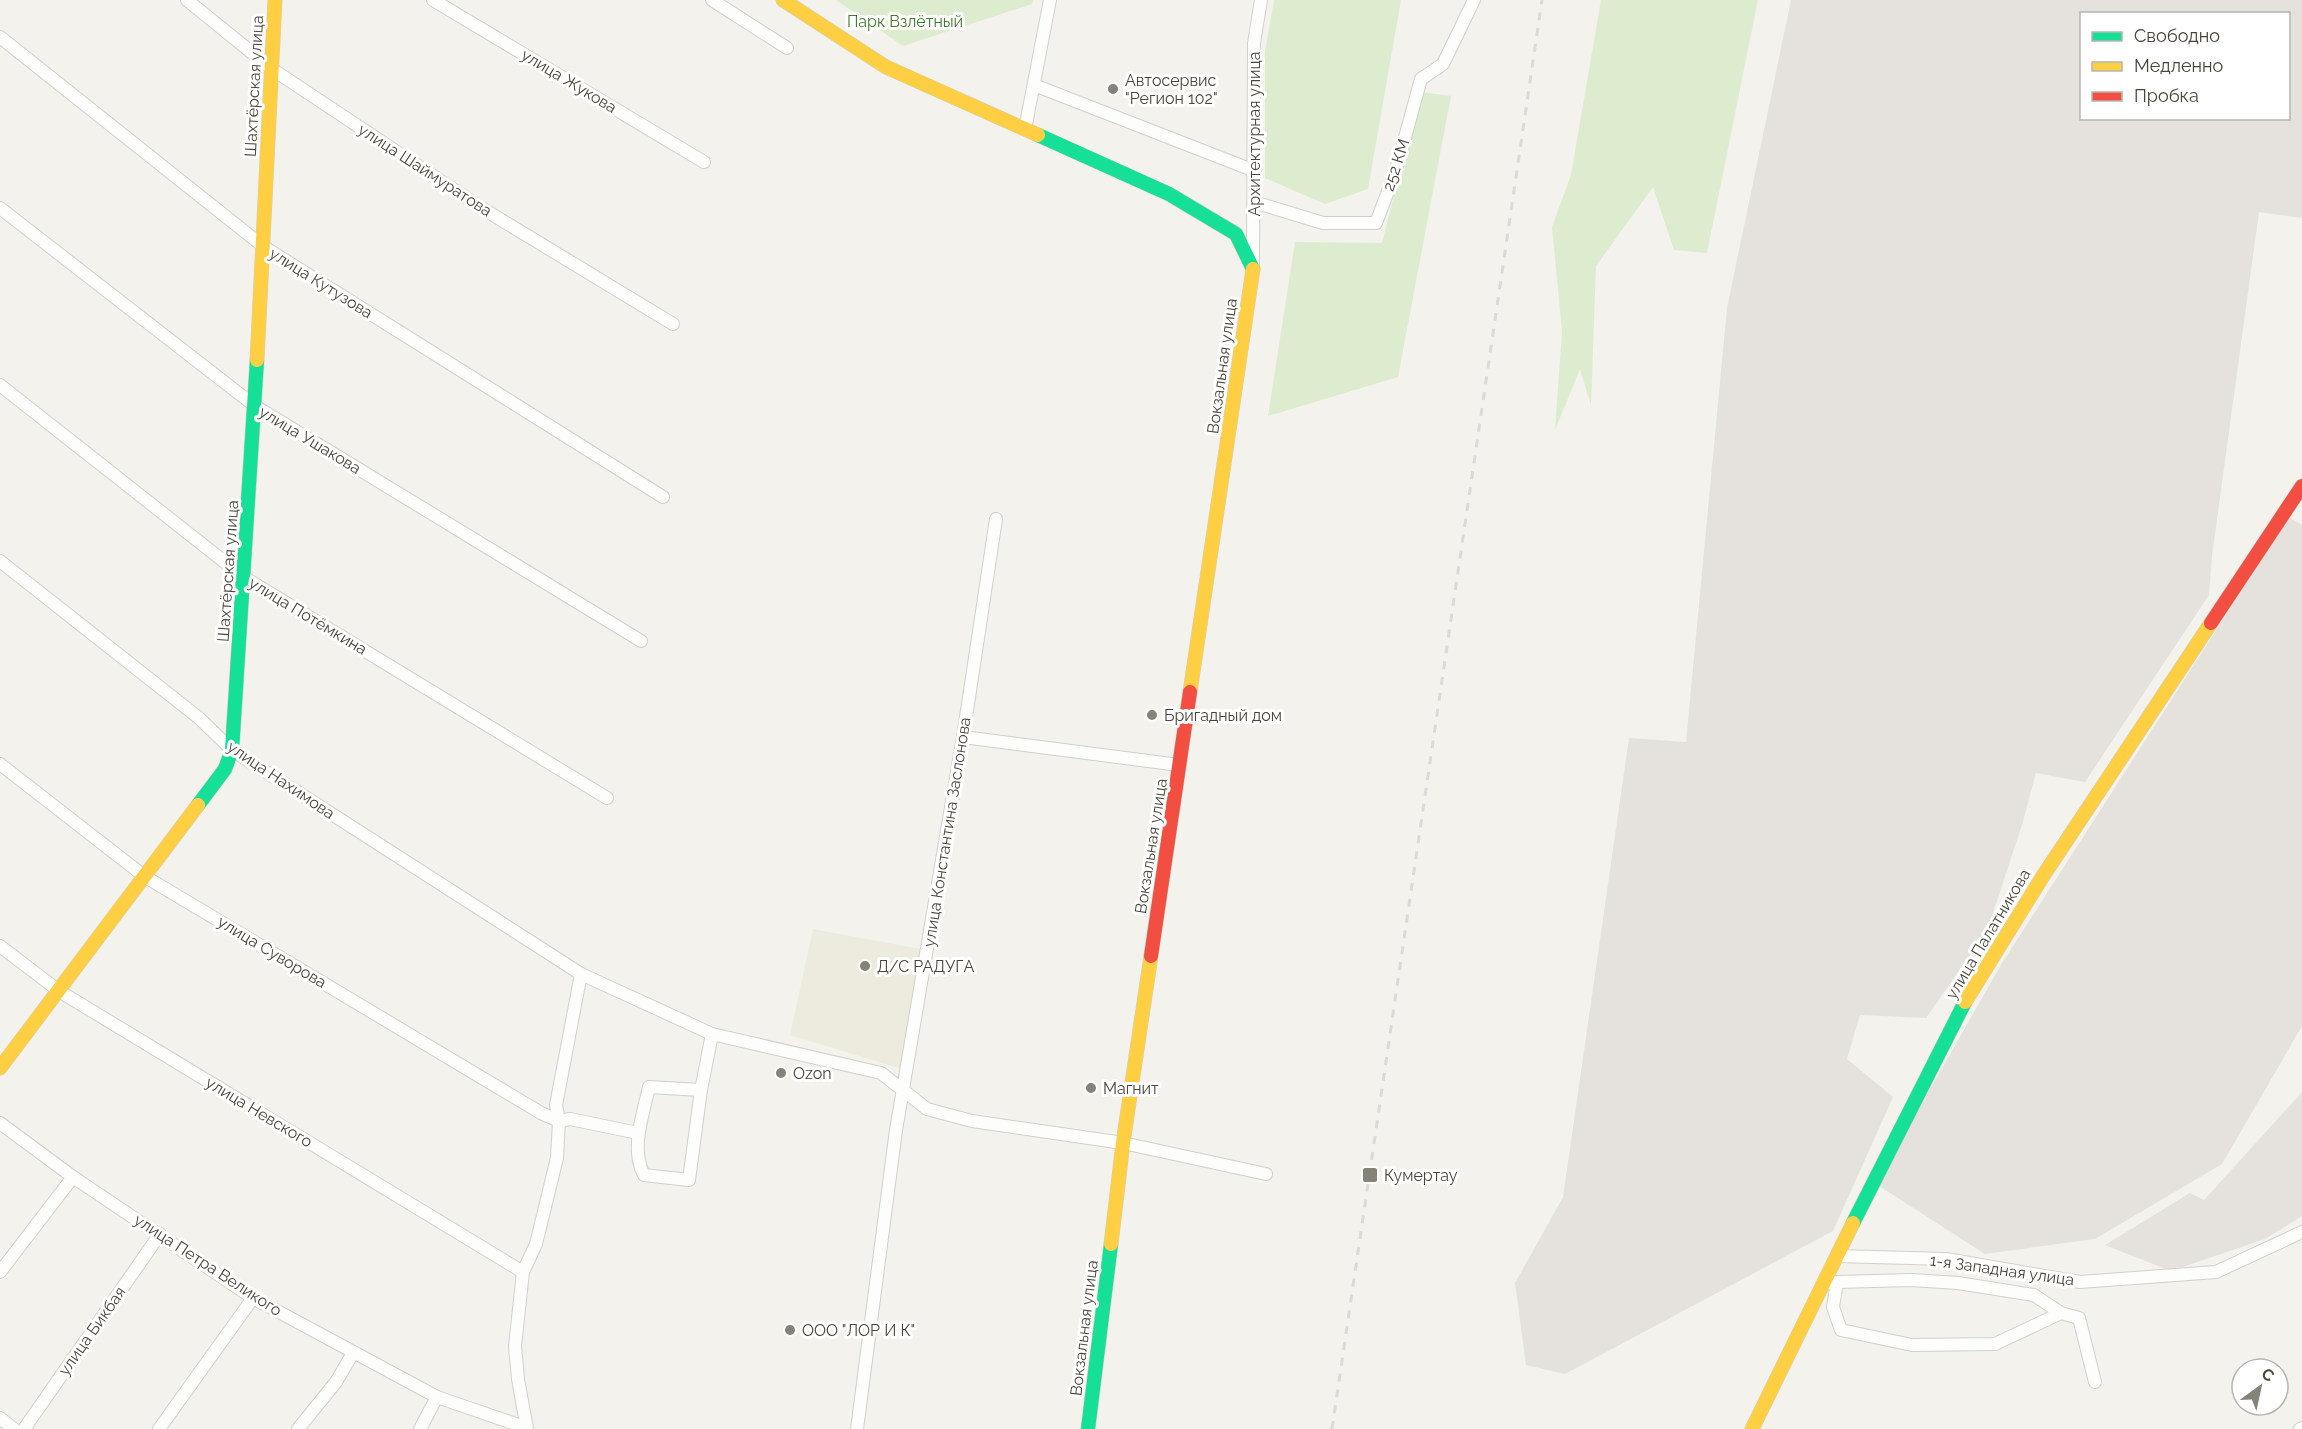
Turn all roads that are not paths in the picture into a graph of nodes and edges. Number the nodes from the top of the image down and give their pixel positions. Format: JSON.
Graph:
{"nodes":[{"id":1,"x":187,"y":0,"type":"edge"},
{"id":2,"x":275,"y":0,"type":"edge"},
{"id":3,"x":433,"y":0,"type":"edge"},
{"id":4,"x":712,"y":0,"type":"edge"},
{"id":5,"x":783,"y":0,"type":"edge"},
{"id":6,"x":1050,"y":0,"type":"edge"},
{"id":7,"x":1261,"y":0,"type":"edge"},
{"id":8,"x":1474,"y":0,"type":"edge"},
{"id":9,"x":0,"y":37,"type":"edge"},
{"id":10,"x":787,"y":48,"type":"dead end"},
{"id":11,"x":272,"y":69,"type":"junction"},
{"id":12,"x":1034,"y":85,"type":"junction"},
{"id":13,"x":1025,"y":129,"type":"junction"},
{"id":14,"x":704,"y":162,"type":"dead end"},
{"id":15,"x":1255,"y":171,"type":"junction"},
{"id":16,"x":1254,"y":202,"type":"junction"},
{"id":17,"x":0,"y":208,"type":"edge"},
{"id":18,"x":264,"y":247,"type":"junction"},
{"id":19,"x":1252,"y":269,"type":"junction"},
{"id":20,"x":673,"y":324,"type":"dead end"},
{"id":21,"x":0,"y":385,"type":"edge"},
{"id":22,"x":255,"y":406,"type":"junction"},
{"id":23,"x":2302,"y":486,"type":"edge"},
{"id":24,"x":663,"y":497,"type":"dead end"},
{"id":25,"x":996,"y":519,"type":"dead end"},
{"id":26,"x":0,"y":561,"type":"edge"},
{"id":27,"x":245,"y":578,"type":"junction"},
{"id":28,"x":641,"y":641,"type":"dead end"},
{"id":29,"x":963,"y":737,"type":"junction"},
{"id":30,"x":232,"y":750,"type":"junction"},
{"id":31,"x":0,"y":764,"type":"edge"},
{"id":32,"x":1179,"y":765,"type":"junction"},
{"id":33,"x":607,"y":798,"type":"dead end"},
{"id":34,"x":144,"y":876,"type":"junction"},
{"id":35,"x":0,"y":946,"type":"edge"},
{"id":36,"x":580,"y":974,"type":"junction"},
{"id":37,"x":59,"y":991,"type":"junction"},
{"id":38,"x":712,"y":1034,"type":"junction"},
{"id":39,"x":0,"y":1068,"type":"edge"},
{"id":40,"x":701,"y":1090,"type":"junction"},
{"id":41,"x":904,"y":1092,"type":"junction"},
{"id":42,"x":559,"y":1121,"type":"junction"},
{"id":43,"x":0,"y":1123,"type":"edge"},
{"id":44,"x":638,"y":1133,"type":"junction"},
{"id":45,"x":1123,"y":1143,"type":"junction"},
{"id":46,"x":1266,"y":1174,"type":"dead end"},
{"id":47,"x":73,"y":1177,"type":"junction"},
{"id":48,"x":2302,"y":1232,"type":"edge"},
{"id":49,"x":160,"y":1234,"type":"junction"},
{"id":50,"x":1837,"y":1256,"type":"junction"},
{"id":51,"x":0,"y":1272,"type":"edge"},
{"id":52,"x":523,"y":1272,"type":"junction"},
{"id":53,"x":1837,"y":1282,"type":"junction"},
{"id":54,"x":1822,"y":1284,"type":"junction"},
{"id":55,"x":253,"y":1298,"type":"junction"},
{"id":56,"x":2061,"y":1313,"type":"junction"},
{"id":57,"x":353,"y":1353,"type":"junction"},
{"id":58,"x":2095,"y":1382,"type":"dead end"},
{"id":59,"x":437,"y":1397,"type":"junction"},
{"id":60,"x":0,"y":1418,"type":"edge"},
{"id":61,"x":14,"y":1429,"type":"edge"},
{"id":62,"x":24,"y":1429,"type":"edge"},
{"id":63,"x":159,"y":1429,"type":"edge"},
{"id":64,"x":298,"y":1429,"type":"edge"},
{"id":65,"x":420,"y":1429,"type":"edge"},
{"id":66,"x":527,"y":1429,"type":"edge"},
{"id":67,"x":857,"y":1429,"type":"edge"},
{"id":68,"x":1088,"y":1429,"type":"edge"},
{"id":69,"x":1752,"y":1429,"type":"edge"}],
"edges":[{"from":1,"to":11,"type":"street","name":"улица Шаймуратова"},
{"from":2,"to":11,"type":"street","name":"Шахтёрская улица"},
{"from":3,"to":14,"type":"street","name":"улица Жукова"},
{"from":4,"to":10,"type":"street"},
{"from":5,"to":13,"type":"street"},
{"from":6,"to":12,"type":"street"},
{"from":7,"to":15,"type":"street","name":"Архитектурная улица"},
{"from":8,"to":16,"type":"street","name":"252 КМ"},
{"from":9,"to":18,"type":"street","name":"улица Кутузова"},
{"from":11,"to":18,"type":"street","name":"Шахтёрская улица"},
{"from":11,"to":20,"type":"street","name":"улица Шаймуратова"},
{"from":12,"to":13,"type":"street"},
{"from":12,"to":15,"type":"street"},
{"from":13,"to":19,"type":"street"},
{"from":15,"to":16,"type":"street","name":"Архитектурная улица"},
{"from":16,"to":19,"type":"street","name":"Архитектурная улица"},
{"from":17,"to":22,"type":"street","name":"улица Ушакова"},
{"from":18,"to":22,"type":"street","name":"Шахтёрская улица"},
{"from":18,"to":24,"type":"street","name":"улица Кутузова"},
{"from":19,"to":32,"type":"street","name":"Вокзальная улица"},
{"from":21,"to":27,"type":"street","name":"улица Потёмкина"},
{"from":22,"to":27,"type":"street","name":"Шахтёрская улица"},
{"from":22,"to":28,"type":"street","name":"улица Ушакова"},
{"from":23,"to":50,"type":"street","name":"улица Палатникова"},
{"from":25,"to":29,"type":"street","name":"улица Константина Заслонова"},
{"from":26,"to":30,"type":"street","name":"улица Нахимова"},
{"from":27,"to":30,"type":"street","name":"Шахтёрская улица"},
{"from":27,"to":33,"type":"street","name":"улица Потёмкина"},
{"from":29,"to":32,"type":"street"},
{"from":29,"to":41,"type":"street","name":"улица Константина Заслонова"},
{"from":30,"to":34,"type":"street","name":"Шахтёрская улица"},
{"from":30,"to":36,"type":"street","name":"улица Нахимова"},
{"from":31,"to":34,"type":"street","name":"улица Суворова"},
{"from":32,"to":45,"type":"street","name":"Вокзальная улица"},
{"from":34,"to":37,"type":"street","name":"Шахтёрская улица"},
{"from":34,"to":42,"type":"street","name":"улица Суворова"},
{"from":35,"to":37,"type":"street","name":"улица Невского"},
{"from":36,"to":38,"type":"street","name":"улица Нахимова"},
{"from":36,"to":42,"type":"street"},
{"from":37,"to":39,"type":"street","name":"Шахтёрская улица"},
{"from":37,"to":52,"type":"street","name":"улица Невского"},
{"from":38,"to":40,"type":"street"},
{"from":38,"to":41,"type":"street","name":"улица Нахимова"},
{"from":40,"to":44,"type":"street"},
{"from":40,"to":44,"type":"street"},
{"from":41,"to":45,"type":"street","name":"улица Нахимова"},
{"from":41,"to":67,"type":"street","name":"улица Константина Заслонова"},
{"from":42,"to":44,"type":"street"},
{"from":42,"to":52,"type":"street"},
{"from":43,"to":47,"type":"street","name":"улица Петра Великого"},
{"from":45,"to":46,"type":"street","name":"улица Нахимова"},
{"from":45,"to":68,"type":"street","name":"Вокзальная улица"},
{"from":47,"to":49,"type":"street","name":"улица Петра Великого"},
{"from":47,"to":51,"type":"street"},
{"from":48,"to":50,"type":"street","name":"1-я Западная улица"},
{"from":49,"to":55,"type":"street","name":"улица Петра Великого"},
{"from":49,"to":62,"type":"street","name":"улица Бикбая"},
{"from":50,"to":54,"type":"street","name":"улица Палатникова"},
{"from":52,"to":66,"type":"street"},
{"from":53,"to":54,"type":"street"},
{"from":53,"to":56,"type":"street"},
{"from":53,"to":56,"type":"street"},
{"from":54,"to":69,"type":"street","name":"улица Палатникова"},
{"from":55,"to":57,"type":"street","name":"улица Петра Великого"},
{"from":55,"to":63,"type":"street"},
{"from":56,"to":58,"type":"street"},
{"from":57,"to":59,"type":"street","name":"улица Петра Великого"},
{"from":57,"to":64,"type":"street"},
{"from":59,"to":65,"type":"street"},
{"from":59,"to":66,"type":"street","name":"улица Петра Великого"},
{"from":60,"to":61,"type":"street"}]}
